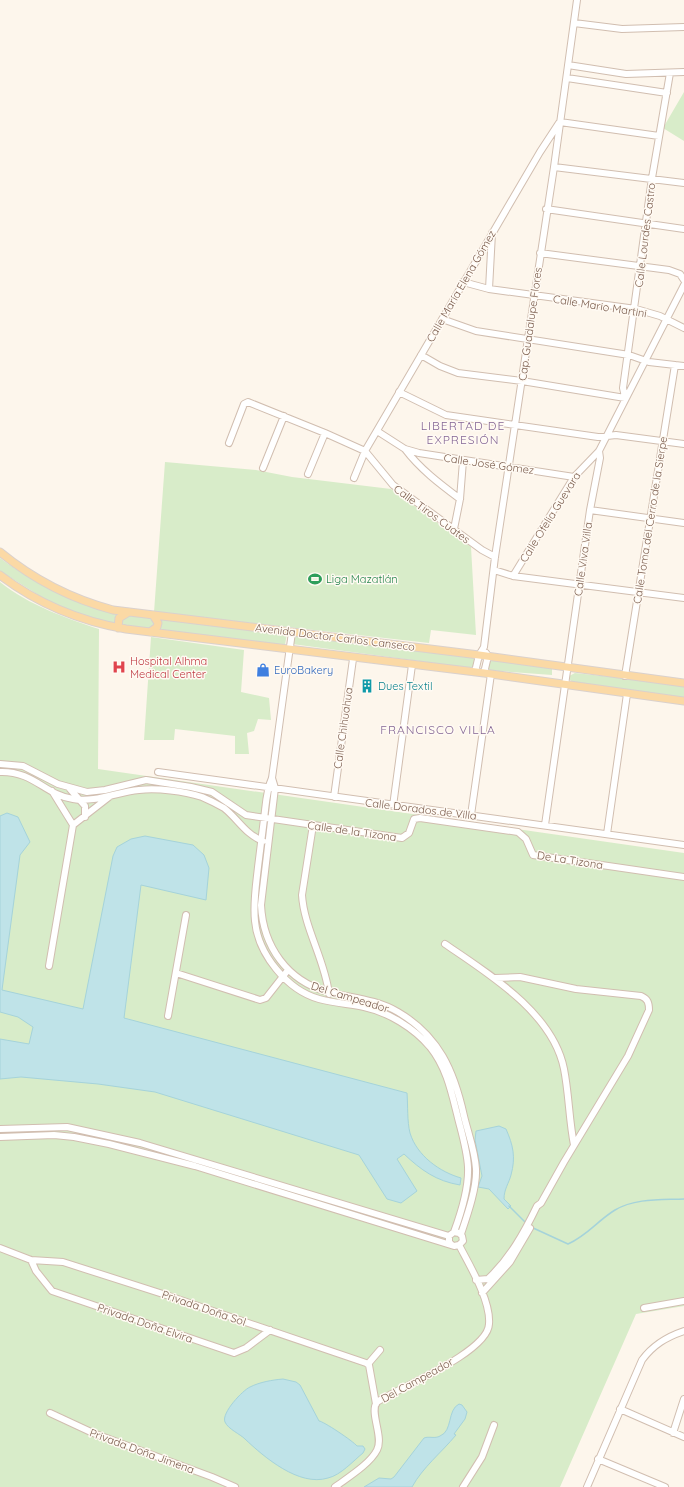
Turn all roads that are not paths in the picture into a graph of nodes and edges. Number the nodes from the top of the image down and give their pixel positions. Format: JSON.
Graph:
{"nodes":[{"id":1,"x":577,"y":0,"type":"edge"},
{"id":2,"x":574,"y":23,"type":"junction"},
{"id":3,"x":684,"y":27,"type":"edge"},
{"id":4,"x":568,"y":65,"type":"junction"},
{"id":5,"x":684,"y":72,"type":"edge"},
{"id":6,"x":670,"y":73,"type":"junction"},
{"id":7,"x":567,"y":78,"type":"junction"},
{"id":8,"x":667,"y":93,"type":"junction"},
{"id":9,"x":560,"y":122,"type":"junction"},
{"id":10,"x":659,"y":136,"type":"junction"},
{"id":11,"x":554,"y":167,"type":"junction"},
{"id":12,"x":652,"y":178,"type":"junction"},
{"id":13,"x":684,"y":183,"type":"edge"},
{"id":14,"x":546,"y":209,"type":"junction"},
{"id":15,"x":646,"y":222,"type":"junction"},
{"id":16,"x":684,"y":229,"type":"edge"},
{"id":17,"x":492,"y":232,"type":"junction"},
{"id":18,"x":540,"y":253,"type":"junction"},
{"id":19,"x":641,"y":265,"type":"junction"},
{"id":20,"x":684,"y":280,"type":"edge"},
{"id":21,"x":463,"y":282,"type":"junction"},
{"id":22,"x":684,"y":285,"type":"edge"},
{"id":23,"x":489,"y":289,"type":"junction"},
{"id":24,"x":534,"y":295,"type":"junction"},
{"id":25,"x":636,"y":310,"type":"junction"},
{"id":26,"x":442,"y":319,"type":"junction"},
{"id":27,"x":666,"y":319,"type":"junction"},
{"id":28,"x":684,"y":328,"type":"edge"},
{"id":29,"x":528,"y":339,"type":"junction"},
{"id":30,"x":421,"y":355,"type":"junction"},
{"id":31,"x":629,"y":355,"type":"junction"},
{"id":32,"x":644,"y":360,"type":"junction"},
{"id":33,"x":675,"y":365,"type":"junction"},
{"id":34,"x":684,"y":366,"type":"edge"},
{"id":35,"x":522,"y":381,"type":"junction"},
{"id":36,"x":399,"y":392,"type":"junction"},
{"id":37,"x":625,"y":398,"type":"junction"},
{"id":38,"x":284,"y":416,"type":"junction"},
{"id":39,"x":516,"y":425,"type":"junction"},
{"id":40,"x":377,"y":431,"type":"junction"},
{"id":41,"x":325,"y":433,"type":"junction"},
{"id":42,"x":605,"y":437,"type":"junction"},
{"id":43,"x":663,"y":442,"type":"junction"},
{"id":44,"x":229,"y":443,"type":"dead end"},
{"id":45,"x":684,"y":444,"type":"edge"},
{"id":46,"x":405,"y":449,"type":"junction"},
{"id":47,"x":365,"y":451,"type":"junction"},
{"id":48,"x":598,"y":451,"type":"junction"},
{"id":49,"x":463,"y":461,"type":"junction"},
{"id":50,"x":510,"y":466,"type":"junction"},
{"id":51,"x":263,"y":468,"type":"dead end"},
{"id":52,"x":308,"y":474,"type":"dead end"},
{"id":53,"x":574,"y":477,"type":"junction"},
{"id":54,"x":354,"y":478,"type":"dead end"},
{"id":55,"x":460,"y":499,"type":"junction"},
{"id":56,"x":590,"y":510,"type":"junction"},
{"id":57,"x":650,"y":518,"type":"junction"},
{"id":58,"x":684,"y":523,"type":"edge"},
{"id":59,"x":454,"y":529,"type":"junction"},
{"id":60,"x":0,"y":552,"type":"edge"},
{"id":61,"x":495,"y":557,"type":"junction"},
{"id":62,"x":494,"y":570,"type":"junction"},
{"id":63,"x":0,"y":575,"type":"edge"},
{"id":64,"x":513,"y":576,"type":"junction"},
{"id":65,"x":580,"y":585,"type":"junction"},
{"id":66,"x":639,"y":592,"type":"junction"},
{"id":67,"x":684,"y":598,"type":"edge"},
{"id":68,"x":129,"y":612,"type":"junction"},
{"id":69,"x":153,"y":616,"type":"junction"},
{"id":70,"x":118,"y":628,"type":"junction"},
{"id":71,"x":150,"y":632,"type":"junction"},
{"id":72,"x":292,"y":632,"type":"junction"},
{"id":73,"x":484,"y":647,"type":"junction"},
{"id":74,"x":289,"y":650,"type":"junction"},
{"id":75,"x":479,"y":655,"type":"junction"},
{"id":76,"x":488,"y":656,"type":"junction"},
{"id":77,"x":353,"y":658,"type":"junction"},
{"id":78,"x":412,"y":665,"type":"junction"},
{"id":79,"x":568,"y":667,"type":"junction"},
{"id":80,"x":475,"y":672,"type":"junction"},
{"id":81,"x":487,"y":674,"type":"junction"},
{"id":82,"x":625,"y":676,"type":"junction"},
{"id":83,"x":684,"y":683,"type":"edge"},
{"id":84,"x":565,"y":684,"type":"junction"},
{"id":85,"x":627,"y":694,"type":"junction"},
{"id":86,"x":684,"y":701,"type":"edge"},
{"id":87,"x":0,"y":764,"type":"edge"},
{"id":88,"x":0,"y":772,"type":"edge"},
{"id":89,"x":158,"y":772,"type":"dead end"},
{"id":90,"x":272,"y":778,"type":"junction"},
{"id":91,"x":268,"y":787,"type":"junction"},
{"id":92,"x":275,"y":788,"type":"junction"},
{"id":93,"x":70,"y":789,"type":"junction"},
{"id":94,"x":52,"y":791,"type":"junction"},
{"id":95,"x":87,"y":792,"type":"junction"},
{"id":96,"x":110,"y":796,"type":"junction"},
{"id":97,"x":334,"y":797,"type":"junction"},
{"id":98,"x":76,"y":798,"type":"junction"},
{"id":99,"x":393,"y":806,"type":"junction"},
{"id":100,"x":64,"y":810,"type":"junction"},
{"id":101,"x":241,"y":812,"type":"junction"},
{"id":102,"x":470,"y":815,"type":"junction"},
{"id":103,"x":85,"y":817,"type":"junction"},
{"id":104,"x":264,"y":818,"type":"junction"},
{"id":105,"x":420,"y":818,"type":"joint"},
{"id":106,"x":272,"y":819,"type":"junction"},
{"id":107,"x":236,"y":820,"type":"junction"},
{"id":108,"x":545,"y":825,"type":"junction"},
{"id":109,"x":73,"y":826,"type":"junction"},
{"id":110,"x":313,"y":826,"type":"junction"},
{"id":111,"x":607,"y":834,"type":"junction"},
{"id":112,"x":261,"y":840,"type":"junction"},
{"id":113,"x":269,"y":842,"type":"junction"},
{"id":114,"x":684,"y":845,"type":"edge"},
{"id":115,"x":684,"y":877,"type":"edge"},
{"id":116,"x":186,"y":914,"type":"dead end"},
{"id":117,"x":445,"y":944,"type":"dead end"},
{"id":118,"x":49,"y":966,"type":"dead end"},
{"id":119,"x":288,"y":970,"type":"junction"},
{"id":120,"x":176,"y":973,"type":"junction"},
{"id":121,"x":282,"y":976,"type":"junction"},
{"id":122,"x":495,"y":978,"type":"junction"},
{"id":123,"x":328,"y":992,"type":"junction"},
{"id":124,"x":329,"y":1001,"type":"junction"},
{"id":125,"x":168,"y":1016,"type":"dead end"},
{"id":126,"x":424,"y":1037,"type":"junction"},
{"id":127,"x":0,"y":1129,"type":"edge"},
{"id":128,"x":0,"y":1137,"type":"edge"},
{"id":129,"x":574,"y":1145,"type":"junction"},
{"id":130,"x":198,"y":1159,"type":"junction"},
{"id":131,"x":195,"y":1166,"type":"junction"},
{"id":132,"x":279,"y":1183,"type":"junction"},
{"id":133,"x":276,"y":1191,"type":"junction"},
{"id":134,"x":359,"y":1208,"type":"junction"},
{"id":135,"x":357,"y":1215,"type":"junction"},
{"id":136,"x":528,"y":1228,"type":"junction"},
{"id":137,"x":452,"y":1234,"type":"junction"},
{"id":138,"x":461,"y":1234,"type":"junction"},
{"id":139,"x":452,"y":1245,"type":"junction"},
{"id":140,"x":459,"y":1245,"type":"junction"},
{"id":141,"x":0,"y":1248,"type":"edge"},
{"id":142,"x":31,"y":1260,"type":"junction"},
{"id":143,"x":476,"y":1280,"type":"junction"},
{"id":144,"x":482,"y":1293,"type":"junction"},
{"id":145,"x":684,"y":1301,"type":"edge"},
{"id":146,"x":644,"y":1308,"type":"dead end"},
{"id":147,"x":270,"y":1330,"type":"junction"},
{"id":148,"x":684,"y":1331,"type":"edge"},
{"id":149,"x":380,"y":1350,"type":"dead end"},
{"id":150,"x":368,"y":1364,"type":"junction"},
{"id":151,"x":684,"y":1399,"type":"edge"},
{"id":152,"x":376,"y":1404,"type":"junction"},
{"id":153,"x":620,"y":1409,"type":"junction"},
{"id":154,"x":50,"y":1413,"type":"dead end"},
{"id":155,"x":494,"y":1426,"type":"dead end"},
{"id":156,"x":673,"y":1433,"type":"junction"},
{"id":157,"x":684,"y":1437,"type":"edge"},
{"id":158,"x":598,"y":1459,"type":"junction"},
{"id":159,"x":235,"y":1487,"type":"edge"},
{"id":160,"x":335,"y":1487,"type":"edge"},
{"id":161,"x":464,"y":1487,"type":"edge"},
{"id":162,"x":587,"y":1487,"type":"edge"},
{"id":163,"x":665,"y":1487,"type":"edge"}],
"edges":[{"from":1,"to":2,"type":"street","name":"Cap. Guadalupe Flores"},
{"from":2,"to":3,"type":"street"},
{"from":2,"to":4,"type":"street","name":"Cap. Guadalupe Flores"},
{"from":4,"to":6,"type":"street"},
{"from":4,"to":7,"type":"street","name":"Cap. Guadalupe Flores"},
{"from":5,"to":6,"type":"street"},
{"from":6,"to":8,"type":"street","name":"Calle Lourdes Castro"},
{"from":7,"to":8,"type":"street"},
{"from":7,"to":9,"type":"street","name":"Cap. Guadalupe Flores"},
{"from":8,"to":10,"type":"street","name":"Calle Lourdes Castro"},
{"from":9,"to":10,"type":"street"},
{"from":9,"to":11,"type":"street","name":"Cap. Guadalupe Flores"},
{"from":9,"to":17,"type":"street","name":"Calle María Elena Gómez"},
{"from":10,"to":12,"type":"street","name":"Calle Lourdes Castro"},
{"from":11,"to":12,"type":"street"},
{"from":11,"to":14,"type":"street","name":"Cap. Guadalupe Flores"},
{"from":12,"to":13,"type":"street"},
{"from":12,"to":15,"type":"street","name":"Calle Lourdes Castro"},
{"from":14,"to":15,"type":"street"},
{"from":14,"to":18,"type":"street","name":"Cap. Guadalupe Flores"},
{"from":15,"to":16,"type":"street"},
{"from":15,"to":19,"type":"street","name":"Calle Lourdes Castro"},
{"from":17,"to":21,"type":"street","name":"Calle María Elena Gómez"},
{"from":17,"to":23,"type":"street"},
{"from":18,"to":19,"type":"street"},
{"from":18,"to":24,"type":"street","name":"Cap. Guadalupe Flores"},
{"from":19,"to":20,"type":"street"},
{"from":19,"to":25,"type":"street","name":"Calle Lourdes Castro"},
{"from":21,"to":23,"type":"street","name":"Calle Mario Martini"},
{"from":21,"to":26,"type":"street","name":"Calle María Elena Gómez"},
{"from":22,"to":27,"type":"street"},
{"from":23,"to":24,"type":"street","name":"Calle Mario Martini"},
{"from":24,"to":25,"type":"street","name":"Calle Mario Martini"},
{"from":24,"to":29,"type":"street","name":"Cap. Guadalupe Flores"},
{"from":25,"to":27,"type":"street","name":"Calle Mario Martini"},
{"from":25,"to":31,"type":"street","name":"Calle Lourdes Castro"},
{"from":26,"to":29,"type":"street"},
{"from":26,"to":30,"type":"street","name":"Calle María Elena Gómez"},
{"from":27,"to":28,"type":"street","name":"Calle Mario Martini"},
{"from":27,"to":32,"type":"street"},
{"from":29,"to":31,"type":"street"},
{"from":29,"to":35,"type":"street","name":"Cap. Guadalupe Flores"},
{"from":30,"to":35,"type":"street"},
{"from":30,"to":36,"type":"street","name":"Calle María Elena Gómez"},
{"from":31,"to":32,"type":"street"},
{"from":31,"to":37,"type":"street","name":"Calle Lourdes Castro"},
{"from":32,"to":33,"type":"street"},
{"from":32,"to":37,"type":"street"},
{"from":33,"to":34,"type":"street"},
{"from":33,"to":43,"type":"street","name":"Calle Toma del Cerro de la Sierpe"},
{"from":35,"to":37,"type":"street"},
{"from":35,"to":39,"type":"street","name":"Cap. Guadalupe Flores"},
{"from":36,"to":39,"type":"street"},
{"from":36,"to":40,"type":"street","name":"Calle María Elena Gómez"},
{"from":37,"to":42,"type":"street","name":"Calle Ofelia Guevara"},
{"from":38,"to":41,"type":"street","name":"Calle Tiros Cuates"},
{"from":38,"to":44,"type":"street","name":"Calle Tiros Cuates"},
{"from":38,"to":51,"type":"street"},
{"from":39,"to":42,"type":"street"},
{"from":39,"to":50,"type":"street","name":"Cap. Guadalupe Flores"},
{"from":40,"to":46,"type":"street","name":"Calle José Gómez"},
{"from":40,"to":47,"type":"street","name":"Calle María Elena Gómez"},
{"from":41,"to":47,"type":"street","name":"Calle Tiros Cuates"},
{"from":41,"to":52,"type":"street"},
{"from":42,"to":43,"type":"street"},
{"from":42,"to":48,"type":"street","name":"Calle Ofelia Guevara"},
{"from":43,"to":45,"type":"street"},
{"from":43,"to":57,"type":"street","name":"Calle Toma del Cerro de la Sierpe"},
{"from":46,"to":49,"type":"street","name":"Calle José Gómez"},
{"from":46,"to":55,"type":"street","name":"Calle José Gómez"},
{"from":47,"to":54,"type":"street","name":"Calle María Elena Gómez"},
{"from":47,"to":59,"type":"street","name":"Calle Tiros Cuates"},
{"from":48,"to":53,"type":"street","name":"Calle Ofelia Guevara"},
{"from":48,"to":56,"type":"street","name":"Calle Viva Villa"},
{"from":49,"to":50,"type":"street","name":"Calle José Gómez"},
{"from":49,"to":55,"type":"street"},
{"from":50,"to":53,"type":"street","name":"Calle José Gómez"},
{"from":50,"to":61,"type":"street","name":"Cap. Guadalupe Flores"},
{"from":53,"to":64,"type":"street","name":"Calle Ofelia Guevara"},
{"from":55,"to":59,"type":"street"},
{"from":56,"to":57,"type":"street"},
{"from":56,"to":65,"type":"street","name":"Calle Viva Villa"},
{"from":57,"to":58,"type":"street"},
{"from":57,"to":66,"type":"street","name":"Calle Toma del Cerro de la Sierpe"},
{"from":59,"to":61,"type":"street","name":"Calle Tiros Cuates"},
{"from":60,"to":68,"type":"main road","name":"Avenida Doctor Carlos Canseco"},
{"from":61,"to":62,"type":"street","name":"Cap. Guadalupe Flores"},
{"from":62,"to":64,"type":"street"},
{"from":62,"to":73,"type":"street","name":"Cap. Guadalupe Flores"},
{"from":63,"to":70,"type":"main road","name":"Avenida Doctor Carlos Canseco"},
{"from":64,"to":65,"type":"street"},
{"from":65,"to":66,"type":"street"},
{"from":65,"to":79,"type":"street","name":"Calle Viva Villa"},
{"from":66,"to":67,"type":"street"},
{"from":66,"to":82,"type":"street","name":"Calle Toma del Cerro de la Sierpe"},
{"from":68,"to":69,"type":"main road","name":"Avenida Doctor Carlos Canseco"},
{"from":68,"to":70,"type":"main road"},
{"from":69,"to":71,"type":"main road"},
{"from":69,"to":72,"type":"main road","name":"Avenida Doctor Carlos Canseco"},
{"from":70,"to":71,"type":"main road","name":"Avenida Doctor Carlos Canseco"},
{"from":71,"to":74,"type":"main road","name":"Avenida Doctor Carlos Canseco"},
{"from":72,"to":74,"type":"street"},
{"from":72,"to":75,"type":"main road","name":"Avenida Doctor Carlos Canseco"},
{"from":73,"to":75,"type":"street","name":"Cap. Guadalupe Flores"},
{"from":73,"to":76,"type":"street"},
{"from":74,"to":77,"type":"main road","name":"Avenida Doctor Carlos Canseco"},
{"from":74,"to":90,"type":"street"},
{"from":75,"to":76,"type":"main road","name":"Avenida Doctor Carlos Canseco"},
{"from":75,"to":80,"type":"street","name":"Cap. Guadalupe Flores"},
{"from":76,"to":79,"type":"main road","name":"Avenida Doctor Carlos Canseco"},
{"from":76,"to":81,"type":"street"},
{"from":77,"to":78,"type":"main road","name":"Avenida Doctor Carlos Canseco"},
{"from":77,"to":97,"type":"street","name":"Calle Chihuahua"},
{"from":78,"to":80,"type":"main road","name":"Avenida Doctor Carlos Canseco"},
{"from":78,"to":99,"type":"street"},
{"from":79,"to":82,"type":"main road","name":"Avenida Doctor Carlos Canseco"},
{"from":79,"to":84,"type":"street","name":"Calle Viva Villa"},
{"from":80,"to":81,"type":"main road","name":"Avenida Doctor Carlos Canseco"},
{"from":81,"to":84,"type":"main road","name":"Avenida Doctor Carlos Canseco"},
{"from":81,"to":102,"type":"street"},
{"from":82,"to":83,"type":"main road","name":"Avenida Doctor Carlos Canseco"},
{"from":84,"to":85,"type":"main road","name":"Avenida Doctor Carlos Canseco"},
{"from":84,"to":108,"type":"street"},
{"from":85,"to":86,"type":"main road","name":"Avenida Doctor Carlos Canseco"},
{"from":85,"to":111,"type":"street"},
{"from":87,"to":93,"type":"street"},
{"from":88,"to":94,"type":"street"},
{"from":89,"to":91,"type":"street","name":"Calle Dorados de Villa"},
{"from":90,"to":91,"type":"street","name":"Del Campeador"},
{"from":90,"to":92,"type":"street"},
{"from":91,"to":92,"type":"street","name":"Calle Dorados de Villa"},
{"from":91,"to":104,"type":"street","name":"Del Campeador"},
{"from":92,"to":97,"type":"street","name":"Calle Dorados de Villa"},
{"from":92,"to":106,"type":"street","name":"Del Campeador"},
{"from":93,"to":95,"type":"street"},
{"from":93,"to":98,"type":"street"},
{"from":94,"to":98,"type":"street"},
{"from":94,"to":100,"type":"street"},
{"from":95,"to":98,"type":"street"},
{"from":95,"to":101,"type":"street"},
{"from":96,"to":98,"type":"street"},
{"from":96,"to":103,"type":"street"},
{"from":96,"to":107,"type":"street"},
{"from":97,"to":99,"type":"street","name":"Calle Dorados de Villa"},
{"from":98,"to":100,"type":"street"},
{"from":98,"to":103,"type":"street"},
{"from":99,"to":102,"type":"street","name":"Calle Dorados de Villa"},
{"from":100,"to":109,"type":"street"},
{"from":101,"to":104,"type":"street"},
{"from":101,"to":107,"type":"street"},
{"from":102,"to":108,"type":"street","name":"Calle Dorados de Villa"},
{"from":103,"to":109,"type":"street"},
{"from":104,"to":106,"type":"street"},
{"from":104,"to":112,"type":"street","name":"Del Campeador"},
{"from":105,"to":110,"type":"street","name":"Calle de la Tizona"},
{"from":105,"to":115,"type":"street","name":"De La Tizona"},
{"from":106,"to":110,"type":"street","name":"Calle de la Tizona"},
{"from":106,"to":113,"type":"street","name":"Del Campeador"},
{"from":107,"to":112,"type":"street"},
{"from":108,"to":111,"type":"street","name":"Calle Dorados de Villa"},
{"from":109,"to":118,"type":"street"},
{"from":110,"to":123,"type":"street"},
{"from":111,"to":114,"type":"street","name":"Calle Dorados de Villa"},
{"from":112,"to":113,"type":"street"},
{"from":112,"to":121,"type":"street","name":"Del Campeador"},
{"from":113,"to":119,"type":"street","name":"Del Campeador"},
{"from":116,"to":120,"type":"street"},
{"from":117,"to":122,"type":"street"},
{"from":119,"to":121,"type":"street"},
{"from":119,"to":123,"type":"street","name":"Del Campeador"},
{"from":120,"to":121,"type":"street"},
{"from":120,"to":125,"type":"street"},
{"from":121,"to":124,"type":"street","name":"Del Campeador"},
{"from":122,"to":129,"type":"street"},
{"from":122,"to":129,"type":"street"},
{"from":123,"to":124,"type":"street"},
{"from":123,"to":126,"type":"street","name":"Del Campeador"},
{"from":124,"to":126,"type":"street","name":"Del Campeador"},
{"from":126,"to":137,"type":"street","name":"Del Campeador"},
{"from":126,"to":138,"type":"street","name":"Del Campeador"},
{"from":127,"to":130,"type":"street"},
{"from":128,"to":131,"type":"street"},
{"from":129,"to":136,"type":"street"},
{"from":130,"to":131,"type":"street"},
{"from":130,"to":132,"type":"street"},
{"from":131,"to":133,"type":"street"},
{"from":132,"to":133,"type":"street"},
{"from":132,"to":134,"type":"street"},
{"from":133,"to":135,"type":"street"},
{"from":134,"to":135,"type":"street"},
{"from":134,"to":137,"type":"street"},
{"from":135,"to":139,"type":"street"},
{"from":136,"to":143,"type":"street"},
{"from":136,"to":144,"type":"street"},
{"from":137,"to":138,"type":"street"},
{"from":137,"to":139,"type":"street"},
{"from":138,"to":140,"type":"street","name":"Del Campeador"},
{"from":139,"to":140,"type":"street"},
{"from":140,"to":143,"type":"street","name":"Del Campeador"},
{"from":141,"to":142,"type":"street","name":"Privada Doña Sol"},
{"from":142,"to":147,"type":"street","name":"Privada Doña Sol"},
{"from":142,"to":147,"type":"street","name":"Privada Doña Elvira"},
{"from":143,"to":144,"type":"street","name":"Del Campeador"},
{"from":144,"to":152,"type":"street","name":"Del Campeador"},
{"from":145,"to":146,"type":"street"},
{"from":147,"to":150,"type":"street","name":"Privada Doña Sol"},
{"from":148,"to":153,"type":"street"},
{"from":149,"to":150,"type":"street"},
{"from":150,"to":152,"type":"street"},
{"from":151,"to":156,"type":"street"},
{"from":152,"to":160,"type":"street","name":"Del Campeador"},
{"from":153,"to":156,"type":"street"},
{"from":153,"to":158,"type":"street"},
{"from":154,"to":159,"type":"street","name":"Privada Doña Jimena"},
{"from":155,"to":161,"type":"street"},
{"from":156,"to":157,"type":"street"},
{"from":158,"to":162,"type":"street"},
{"from":158,"to":163,"type":"street"}]}
